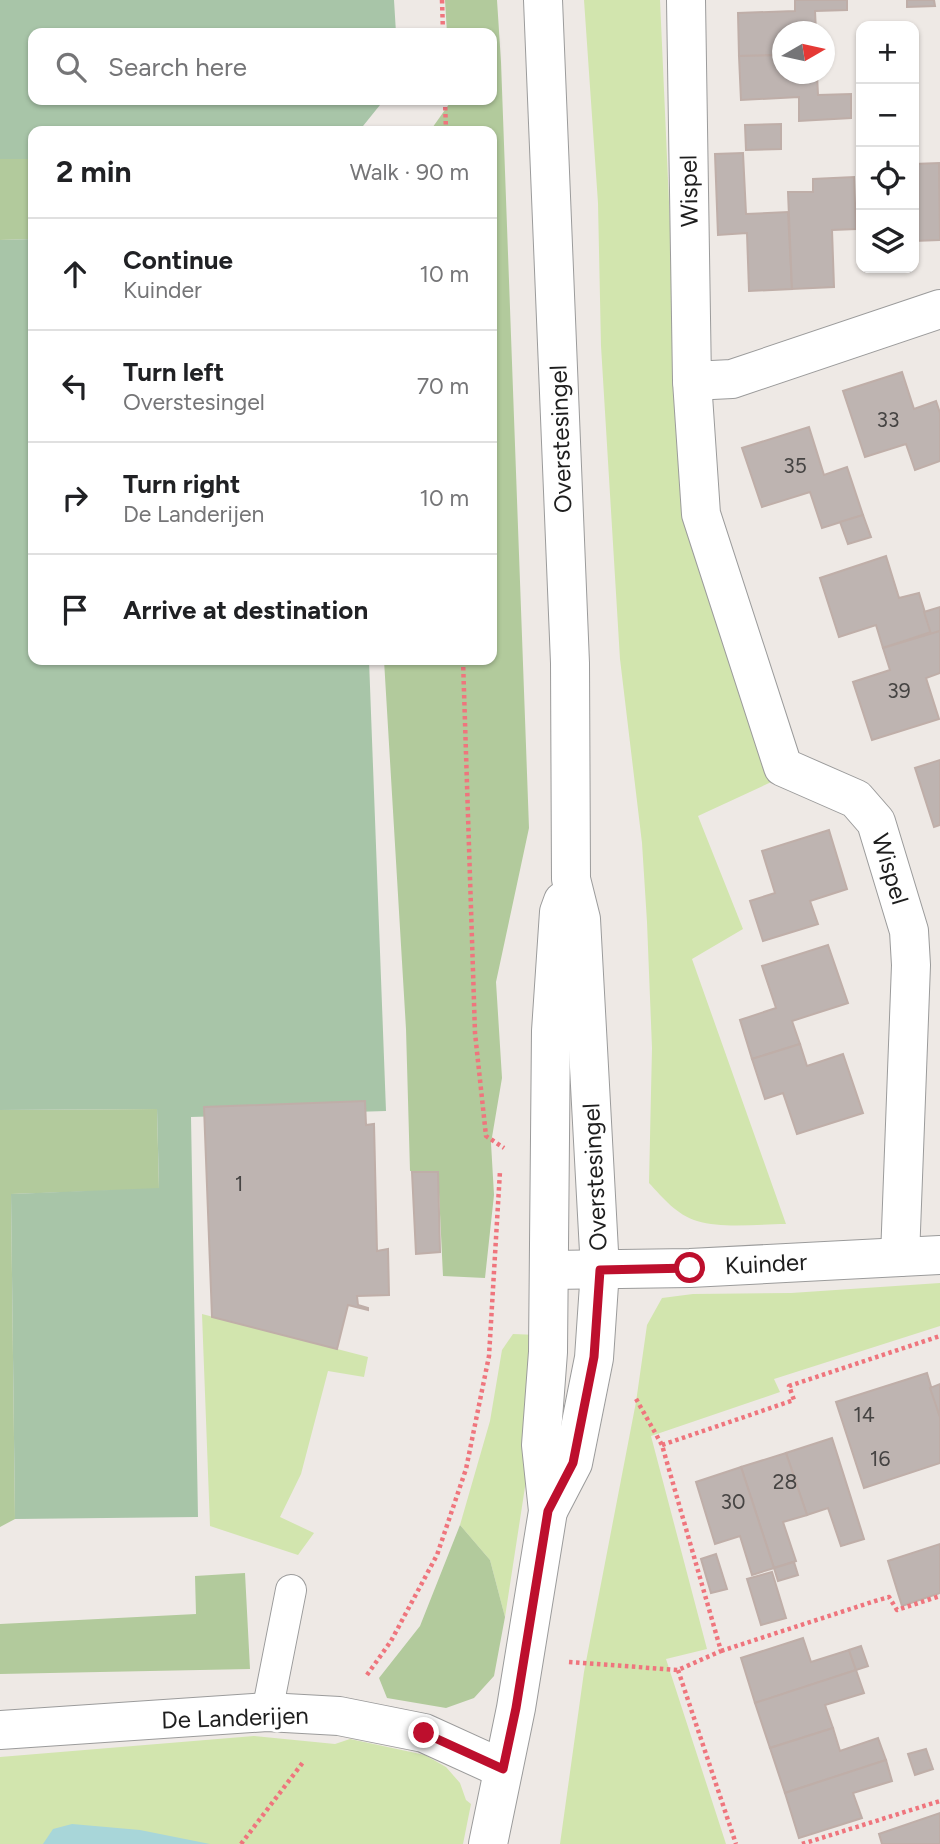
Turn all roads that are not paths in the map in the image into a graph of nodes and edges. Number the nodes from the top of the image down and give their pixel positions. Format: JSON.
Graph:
{"nodes":[{"id":1,"x":543,"y":0,"type":"edge"},
{"id":2,"x":686,"y":0,"type":"edge"},
{"id":3,"x":940,"y":309,"type":"edge"},
{"id":4,"x":692,"y":382,"type":"junction"},
{"id":5,"x":571,"y":879,"type":"junction"},
{"id":6,"x":940,"y":1255,"type":"edge"},
{"id":7,"x":900,"y":1257,"type":"junction"},
{"id":8,"x":550,"y":1270,"type":"junction"},
{"id":9,"x":600,"y":1270,"type":"junction"},
{"id":10,"x":548,"y":1511,"type":"junction"},
{"id":11,"x":291,"y":1590,"type":"dead end"},
{"id":12,"x":267,"y":1712,"type":"junction"},
{"id":13,"x":0,"y":1730,"type":"edge"},
{"id":14,"x":503,"y":1769,"type":"junction"},
{"id":15,"x":488,"y":1844,"type":"edge"}],
"edges":[{"from":1,"to":5,"type":"street","name":"Overstesingel"},
{"from":2,"to":4,"type":"street","name":"Wispel"},
{"from":3,"to":4,"type":"street"},
{"from":4,"to":7,"type":"street","name":"Wispel"},
{"from":5,"to":8,"type":"street","name":"Overstesingel"},
{"from":5,"to":9,"type":"street","name":"Overstesingel"},
{"from":6,"to":7,"type":"street","name":"Kuinder"},
{"from":7,"to":9,"type":"street","name":"Kuinder"},
{"from":8,"to":9,"type":"street","name":"Kuinder"},
{"from":8,"to":10,"type":"street","name":"Overstesingel"},
{"from":9,"to":10,"type":"street","name":"Overstesingel"},
{"from":10,"to":14,"type":"street","name":"Overstesingel"},
{"from":11,"to":12,"type":"lane"},
{"from":12,"to":13,"type":"street","name":"De Landerijen"},
{"from":12,"to":14,"type":"street","name":"De Landerijen"},
{"from":14,"to":15,"type":"street","name":"Overstesingel"}]}
